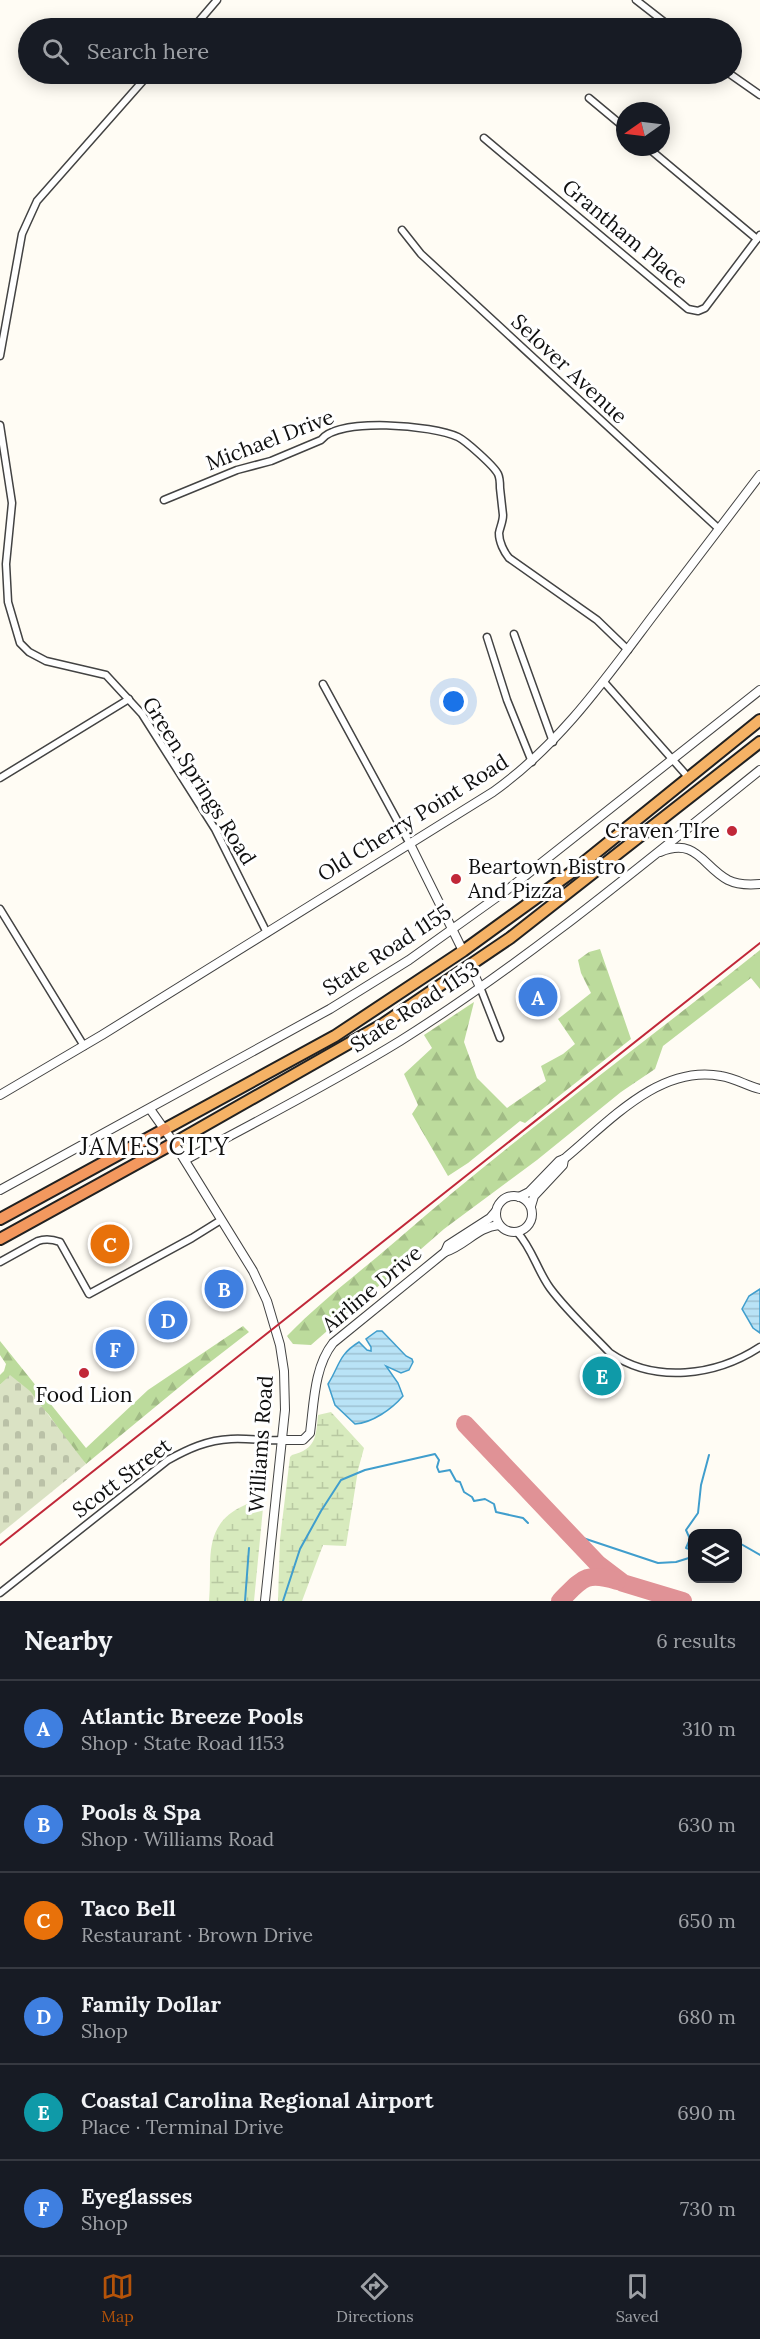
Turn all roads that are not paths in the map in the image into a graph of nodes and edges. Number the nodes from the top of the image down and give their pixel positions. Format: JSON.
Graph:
{"nodes":[{"id":1,"x":218,"y":0,"type":"edge"},
{"id":2,"x":636,"y":0,"type":"edge"},
{"id":3,"x":202,"y":18,"type":"edge"},
{"id":4,"x":659,"y":18,"type":"edge"},
{"id":5,"x":742,"y":82,"type":"edge"},
{"id":6,"x":140,"y":84,"type":"edge"},
{"id":7,"x":760,"y":95,"type":"edge"},
{"id":8,"x":589,"y":98,"type":"dead end"},
{"id":9,"x":616,"y":120,"type":"edge"},
{"id":10,"x":484,"y":138,"type":"dead end"},
{"id":11,"x":658,"y":156,"type":"edge"},
{"id":12,"x":402,"y":230,"type":"dead end"},
{"id":13,"x":759,"y":237,"type":"edge"},
{"id":14,"x":0,"y":356,"type":"edge"},
{"id":15,"x":0,"y":425,"type":"edge"},
{"id":16,"x":760,"y":475,"type":"edge"},
{"id":17,"x":164,"y":500,"type":"dead end"},
{"id":18,"x":719,"y":529,"type":"junction"},
{"id":19,"x":514,"y":634,"type":"dead end"},
{"id":20,"x":487,"y":637,"type":"dead end"},
{"id":21,"x":628,"y":650,"type":"junction"},
{"id":22,"x":604,"y":682,"type":"junction"},
{"id":23,"x":323,"y":684,"type":"dead end"},
{"id":24,"x":760,"y":690,"type":"edge"},
{"id":25,"x":129,"y":699,"type":"junction"},
{"id":26,"x":760,"y":720,"type":"edge"},
{"id":27,"x":553,"y":742,"type":"junction"},
{"id":28,"x":760,"y":742,"type":"edge"},
{"id":29,"x":672,"y":759,"type":"junction"},
{"id":30,"x":532,"y":762,"type":"junction"},
{"id":31,"x":760,"y":770,"type":"edge"},
{"id":32,"x":688,"y":777,"type":"junction"},
{"id":33,"x":0,"y":778,"type":"edge"},
{"id":34,"x":410,"y":844,"type":"junction"},
{"id":35,"x":648,"y":858,"type":"junction"},
{"id":36,"x":760,"y":884,"type":"edge"},
{"id":37,"x":0,"y":909,"type":"edge"},
{"id":38,"x":453,"y":929,"type":"junction"},
{"id":39,"x":267,"y":933,"type":"junction"},
{"id":40,"x":463,"y":951,"type":"junction"},
{"id":41,"x":470,"y":966,"type":"junction"},
{"id":42,"x":480,"y":987,"type":"junction"},
{"id":43,"x":500,"y":1038,"type":"dead end"},
{"id":44,"x":84,"y":1046,"type":"junction"},
{"id":45,"x":760,"y":1089,"type":"edge"},
{"id":46,"x":1,"y":1091,"type":"edge"},
{"id":47,"x":150,"y":1108,"type":"junction"},
{"id":48,"x":165,"y":1129,"type":"junction"},
{"id":49,"x":174,"y":1143,"type":"junction"},
{"id":50,"x":564,"y":1159,"type":"junction"},
{"id":51,"x":185,"y":1160,"type":"junction"},
{"id":52,"x":0,"y":1190,"type":"edge"},
{"id":53,"x":519,"y":1197,"type":"junction"},
{"id":54,"x":531,"y":1206,"type":"junction"},
{"id":55,"x":496,"y":1211,"type":"junction"},
{"id":56,"x":0,"y":1219,"type":"edge"},
{"id":57,"x":221,"y":1220,"type":"junction"},
{"id":58,"x":499,"y":1225,"type":"junction"},
{"id":59,"x":517,"y":1232,"type":"junction"},
{"id":60,"x":0,"y":1239,"type":"edge"},
{"id":61,"x":445,"y":1252,"type":"junction"},
{"id":62,"x":0,"y":1262,"type":"edge"},
{"id":63,"x":760,"y":1347,"type":"edge"},
{"id":64,"x":283,"y":1440,"type":"junction"},
{"id":65,"x":0,"y":1593,"type":"edge"},
{"id":66,"x":265,"y":1601,"type":"edge"}],
"edges":[{"from":1,"to":3,"type":"street"},
{"from":2,"to":4,"type":"street"},
{"from":5,"to":7,"type":"street"},
{"from":6,"to":14,"type":"street"},
{"from":8,"to":9,"type":"street"},
{"from":10,"to":13,"type":"street","name":"Grantham Place"},
{"from":11,"to":13,"type":"street"},
{"from":12,"to":18,"type":"street","name":"Selover Avenue"},
{"from":15,"to":25,"type":"street","name":"Green Springs Road"},
{"from":16,"to":18,"type":"street","name":"Old Cherry Point Road"},
{"from":17,"to":21,"type":"street","name":"Michael Drive"},
{"from":18,"to":21,"type":"street","name":"Old Cherry Point Road"},
{"from":19,"to":27,"type":"street"},
{"from":20,"to":30,"type":"street"},
{"from":21,"to":22,"type":"street","name":"Old Cherry Point Road"},
{"from":22,"to":27,"type":"street","name":"Old Cherry Point Road"},
{"from":22,"to":29,"type":"street"},
{"from":23,"to":34,"type":"street"},
{"from":24,"to":29,"type":"street","name":"State Road 1155"},
{"from":25,"to":33,"type":"street"},
{"from":25,"to":39,"type":"street","name":"Green Springs Road"},
{"from":26,"to":32,"type":"highway"},
{"from":27,"to":30,"type":"street","name":"Old Cherry Point Road"},
{"from":28,"to":41,"type":"highway"},
{"from":29,"to":32,"type":"street"},
{"from":29,"to":38,"type":"street","name":"State Road 1155"},
{"from":30,"to":34,"type":"street","name":"Old Cherry Point Road"},
{"from":31,"to":35,"type":"street","name":"State Road 1153"},
{"from":32,"to":40,"type":"highway"},
{"from":34,"to":38,"type":"street"},
{"from":34,"to":39,"type":"street","name":"Old Cherry Point Road"},
{"from":35,"to":36,"type":"street","name":"State Road 1153"},
{"from":35,"to":42,"type":"street","name":"State Road 1153"},
{"from":37,"to":44,"type":"street"},
{"from":38,"to":40,"type":"street"},
{"from":38,"to":47,"type":"street","name":"State Road 1155"},
{"from":39,"to":44,"type":"street","name":"Old Cherry Point Road"},
{"from":40,"to":48,"type":"highway"},
{"from":41,"to":42,"type":"street"},
{"from":41,"to":49,"type":"highway"},
{"from":42,"to":43,"type":"street"},
{"from":42,"to":51,"type":"street","name":"State Road 1153"},
{"from":44,"to":46,"type":"street","name":"Old Cherry Point Road"},
{"from":45,"to":50,"type":"street"},
{"from":47,"to":48,"type":"street","name":"Williams Road"},
{"from":47,"to":52,"type":"street","name":"State Road 1155"},
{"from":48,"to":49,"type":"street","name":"Williams Road"},
{"from":48,"to":56,"type":"highway"},
{"from":49,"to":51,"type":"street","name":"Williams Road"},
{"from":49,"to":60,"type":"highway"},
{"from":50,"to":53,"type":"street"},
{"from":50,"to":54,"type":"street"},
{"from":51,"to":57,"type":"street","name":"Williams Road"},
{"from":53,"to":54,"type":"street"},
{"from":53,"to":55,"type":"street"},
{"from":54,"to":59,"type":"street"},
{"from":55,"to":58,"type":"street"},
{"from":55,"to":61,"type":"street"},
{"from":57,"to":62,"type":"street"},
{"from":57,"to":64,"type":"street","name":"Williams Road"},
{"from":58,"to":59,"type":"street"},
{"from":58,"to":61,"type":"street"},
{"from":59,"to":63,"type":"street"},
{"from":61,"to":64,"type":"street","name":"Airline Drive"},
{"from":64,"to":65,"type":"street","name":"Scott Street"},
{"from":64,"to":66,"type":"street","name":"Williams Road"}]}
